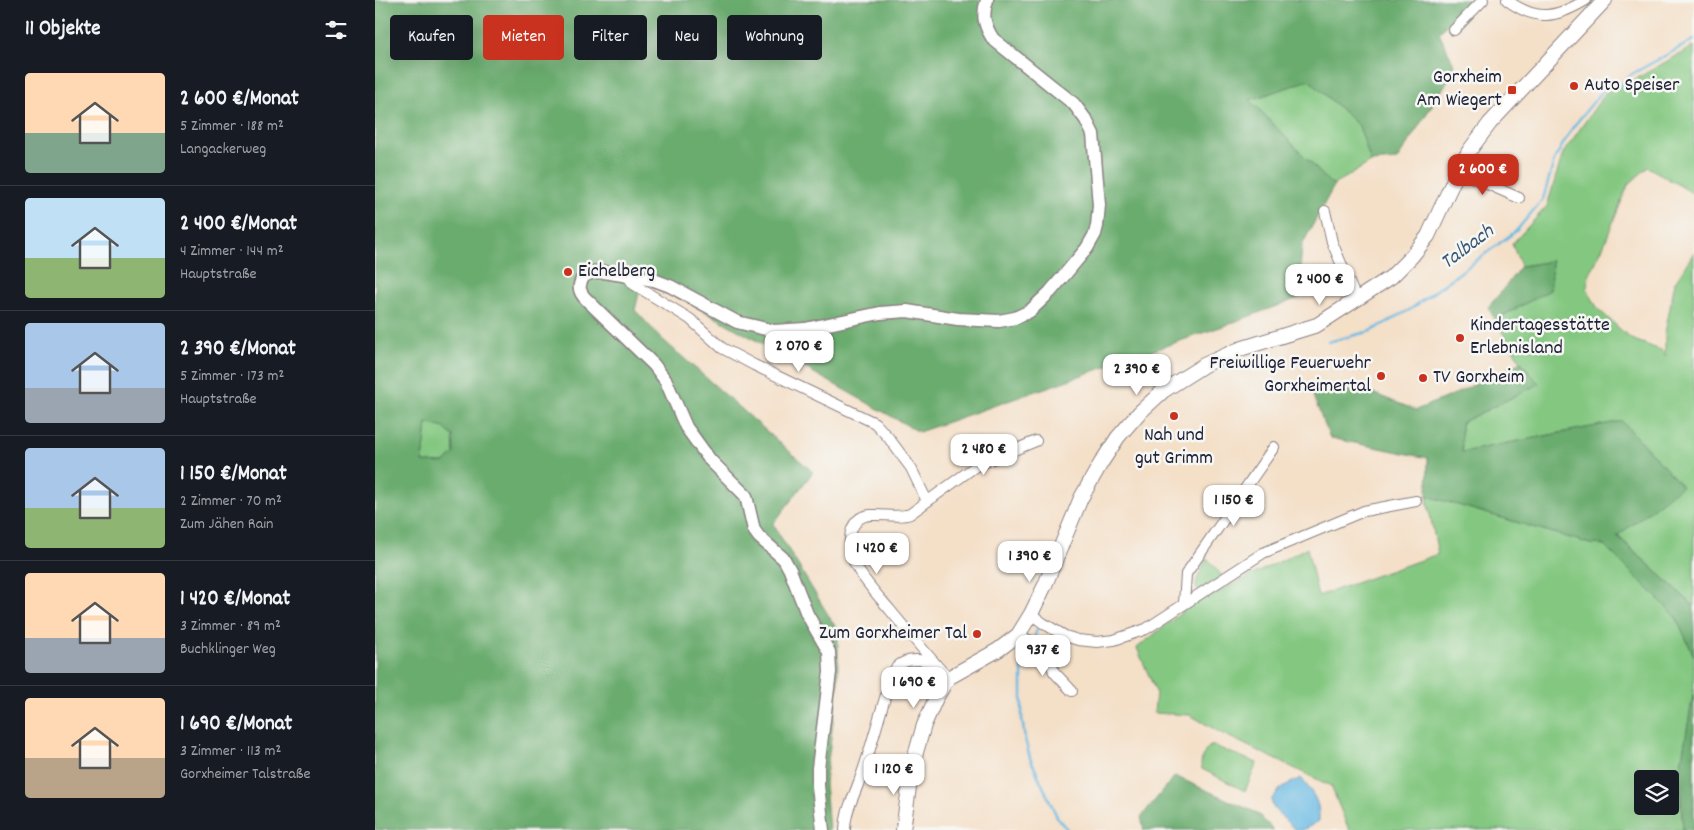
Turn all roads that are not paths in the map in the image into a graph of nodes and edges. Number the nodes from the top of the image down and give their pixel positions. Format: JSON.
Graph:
{"nodes":[{"id":1,"x":987,"y":0,"type":"edge"},
{"id":2,"x":1483,"y":0,"type":"edge"},
{"id":3,"x":1507,"y":0,"type":"edge"},
{"id":4,"x":1586,"y":0,"type":"edge"},
{"id":5,"x":1605,"y":0,"type":"edge"},
{"id":6,"x":1454,"y":30,"type":"dead end"},
{"id":7,"x":1458,"y":171,"type":"junction"},
{"id":8,"x":1519,"y":198,"type":"dead end"},
{"id":9,"x":1325,"y":211,"type":"dead end"},
{"id":10,"x":627,"y":275,"type":"junction"},
{"id":11,"x":1357,"y":301,"type":"junction"},
{"id":12,"x":1036,"y":441,"type":"dead end"},
{"id":13,"x":1274,"y":447,"type":"dead end"},
{"id":14,"x":927,"y":501,"type":"junction"},
{"id":15,"x":1417,"y":501,"type":"dead end"},
{"id":16,"x":1184,"y":604,"type":"junction"},
{"id":17,"x":1031,"y":614,"type":"junction"},
{"id":18,"x":1028,"y":640,"type":"junction"},
{"id":19,"x":933,"y":661,"type":"junction"},
{"id":20,"x":948,"y":678,"type":"junction"},
{"id":21,"x":1071,"y":691,"type":"dead end"},
{"id":22,"x":823,"y":830,"type":"edge"},
{"id":23,"x":845,"y":830,"type":"edge"},
{"id":24,"x":903,"y":830,"type":"edge"}],
"edges":[{"from":1,"to":10,"type":"street"},
{"from":2,"to":6,"type":"street"},
{"from":3,"to":4,"type":"street"},
{"from":5,"to":7,"type":"main road"},
{"from":7,"to":8,"type":"street"},
{"from":7,"to":11,"type":"main road"},
{"from":9,"to":11,"type":"street"},
{"from":10,"to":14,"type":"street"},
{"from":10,"to":22,"type":"street"},
{"from":11,"to":17,"type":"main road"},
{"from":12,"to":14,"type":"street"},
{"from":13,"to":16,"type":"street"},
{"from":14,"to":19,"type":"street"},
{"from":15,"to":16,"type":"street"},
{"from":16,"to":17,"type":"street"},
{"from":17,"to":18,"type":"main road"},
{"from":18,"to":20,"type":"main road"},
{"from":18,"to":21,"type":"street"},
{"from":19,"to":20,"type":"street"},
{"from":19,"to":23,"type":"street"},
{"from":20,"to":24,"type":"main road"}]}
